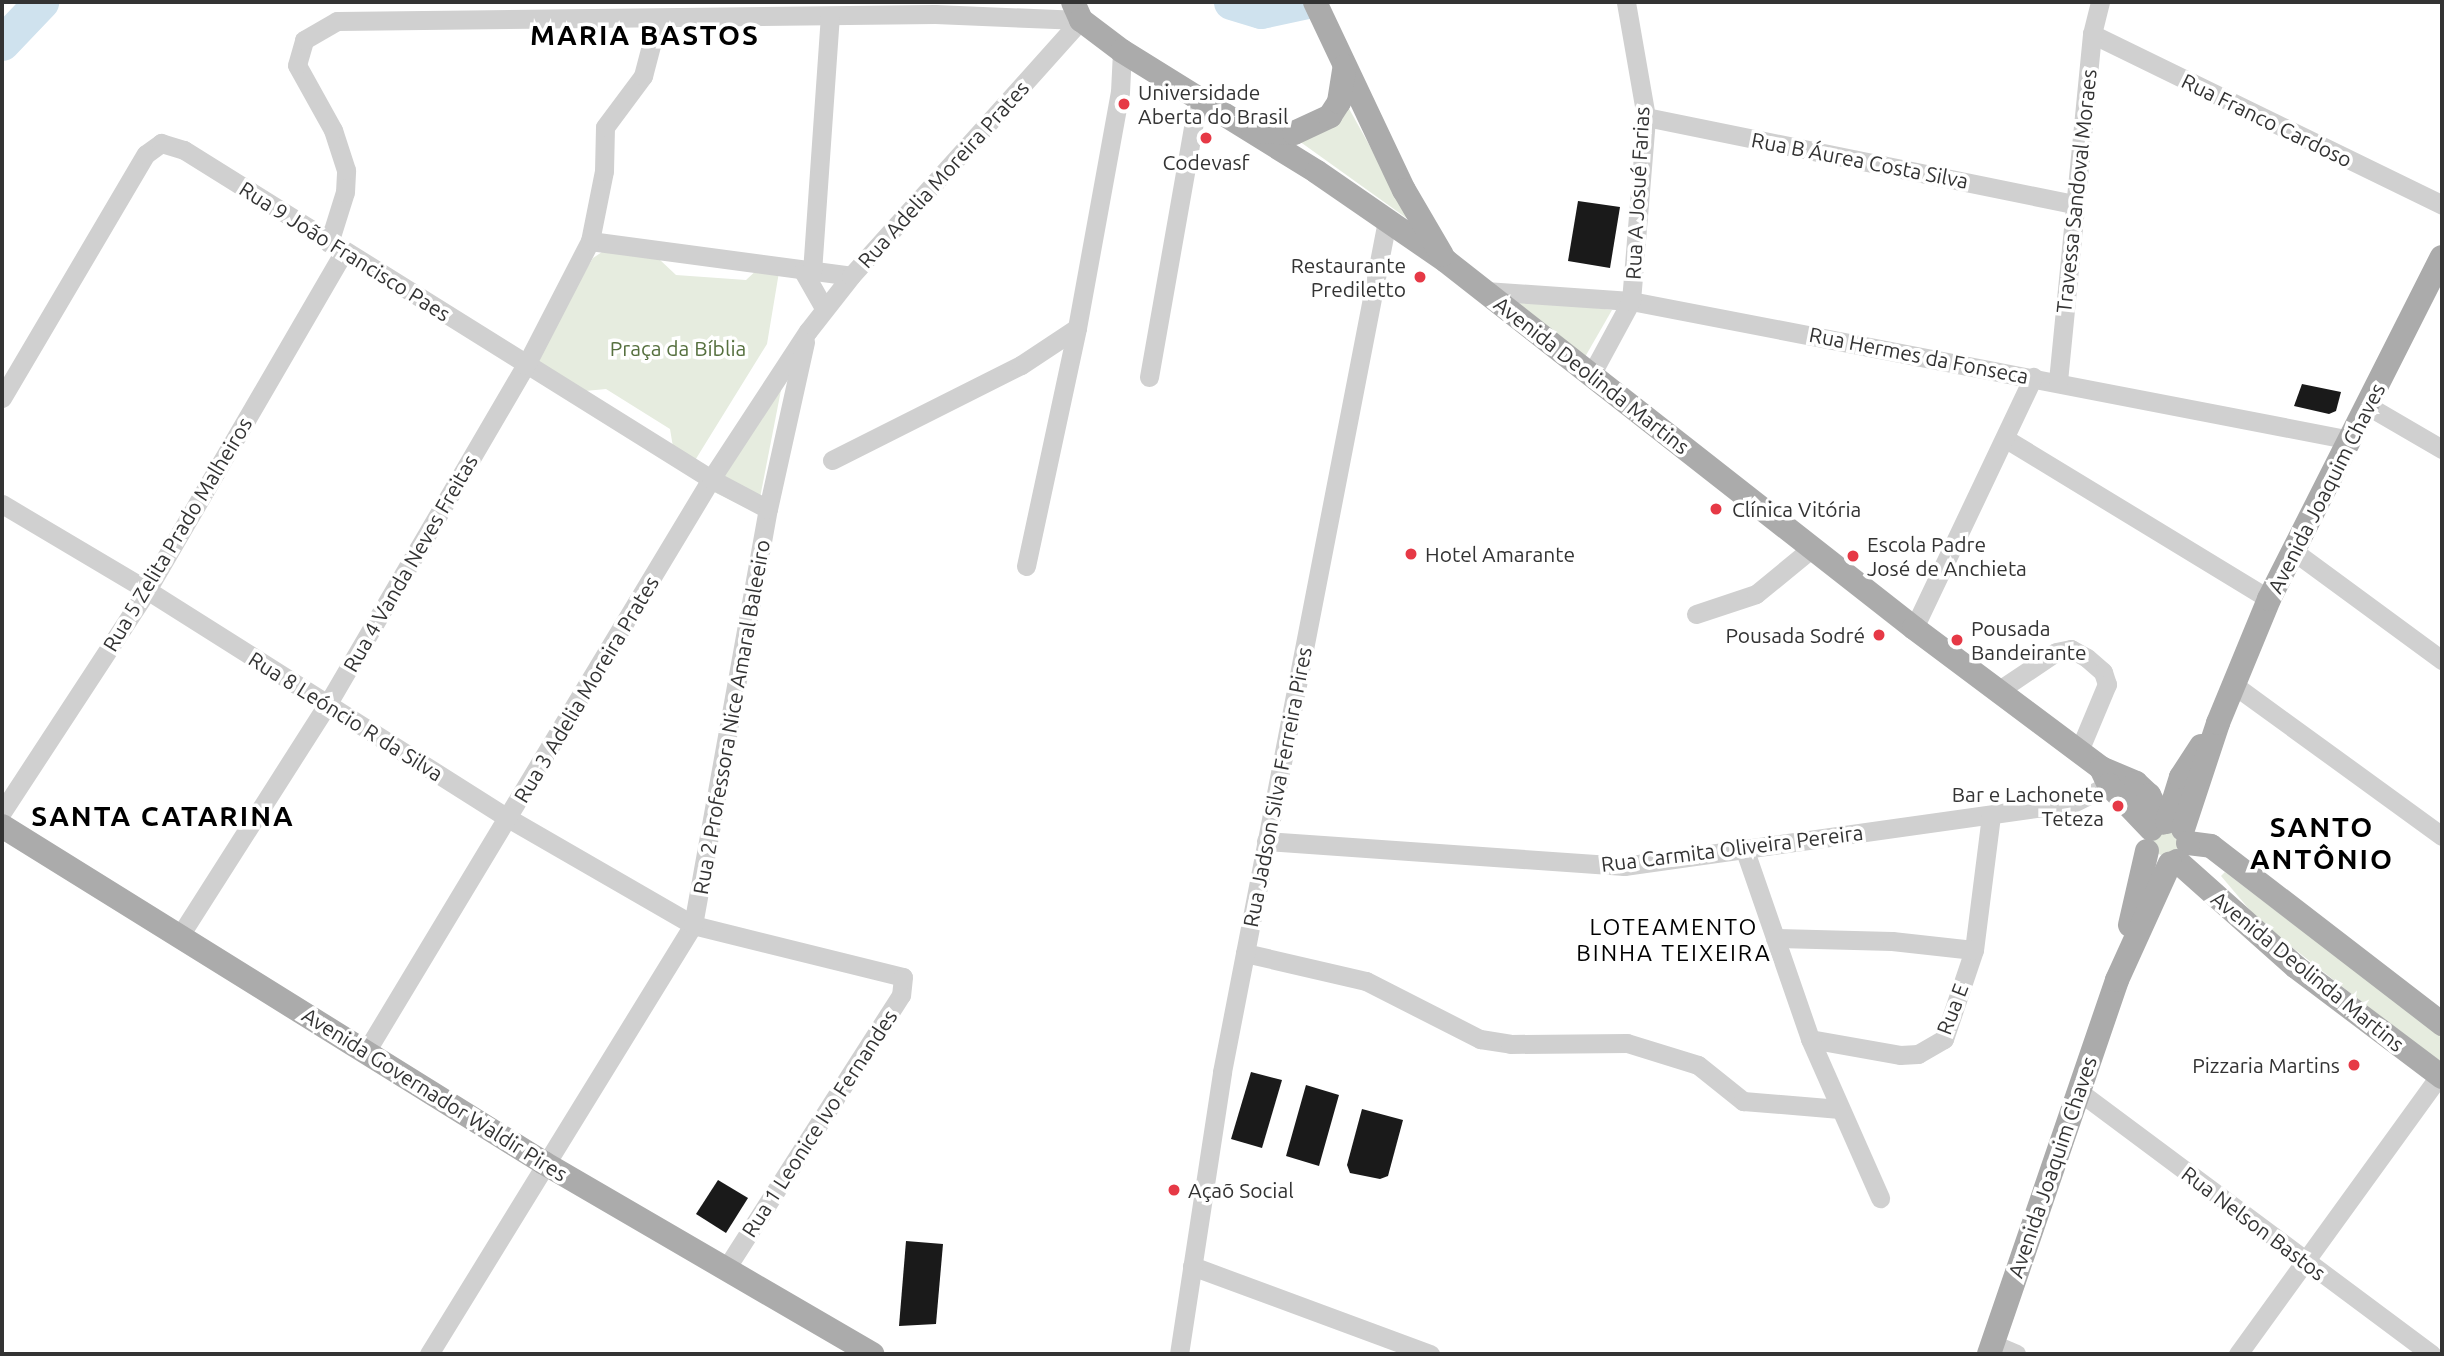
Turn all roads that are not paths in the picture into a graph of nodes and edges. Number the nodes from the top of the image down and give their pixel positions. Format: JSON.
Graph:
{"nodes":[{"id":1,"x":1626,"y":2,"type":"edge"},
{"id":2,"x":2100,"y":2,"type":"edge"},
{"id":3,"x":932,"y":8,"type":"edge"},
{"id":4,"x":1317,"y":8,"type":"edge"},
{"id":5,"x":1077,"y":11,"type":"edge"},
{"id":6,"x":830,"y":17,"type":"junction"},
{"id":7,"x":658,"y":19,"type":"junction"},
{"id":8,"x":2092,"y":34,"type":"junction"},
{"id":9,"x":1122,"y":51,"type":"junction"},
{"id":10,"x":1345,"y":65,"type":"junction"},
{"id":11,"x":1198,"y":100,"type":"junction"},
{"id":12,"x":1646,"y":117,"type":"junction"},
{"id":13,"x":1249,"y":131,"type":"junction"},
{"id":14,"x":2075,"y":204,"type":"junction"},
{"id":15,"x":2442,"y":205,"type":"edge"},
{"id":16,"x":1387,"y":221,"type":"junction"},
{"id":17,"x":590,"y":241,"type":"junction"},
{"id":18,"x":337,"y":247,"type":"junction"},
{"id":19,"x":2442,"y":257,"type":"edge"},
{"id":20,"x":1446,"y":261,"type":"junction"},
{"id":21,"x":807,"y":272,"type":"junction"},
{"id":22,"x":851,"y":276,"type":"junction"},
{"id":23,"x":1485,"y":291,"type":"junction"},
{"id":24,"x":1631,"y":301,"type":"junction"},
{"id":25,"x":824,"y":308,"type":"junction"},
{"id":26,"x":1077,"y":328,"type":"junction"},
{"id":27,"x":808,"y":331,"type":"junction"},
{"id":28,"x":526,"y":365,"type":"junction"},
{"id":29,"x":1591,"y":375,"type":"junction"},
{"id":30,"x":1149,"y":377,"type":"dead end"},
{"id":31,"x":2033,"y":377,"type":"junction"},
{"id":32,"x":2057,"y":381,"type":"junction"},
{"id":33,"x":2,"y":398,"type":"edge"},
{"id":34,"x":2368,"y":406,"type":"junction"},
{"id":35,"x":2006,"y":439,"type":"junction"},
{"id":36,"x":2351,"y":440,"type":"junction"},
{"id":37,"x":2442,"y":449,"type":"edge"},
{"id":38,"x":832,"y":460,"type":"dead end"},
{"id":39,"x":711,"y":479,"type":"junction"},
{"id":40,"x":2,"y":505,"type":"edge"},
{"id":41,"x":768,"y":509,"type":"junction"},
{"id":42,"x":1812,"y":548,"type":"junction"},
{"id":43,"x":2292,"y":550,"type":"junction"},
{"id":44,"x":1026,"y":565,"type":"dead end"},
{"id":45,"x":147,"y":590,"type":"junction"},
{"id":46,"x":2269,"y":599,"type":"junction"},
{"id":47,"x":1696,"y":614,"type":"dead end"},
{"id":48,"x":1914,"y":628,"type":"junction"},
{"id":49,"x":2442,"y":660,"type":"edge"},
{"id":50,"x":2234,"y":685,"type":"junction"},
{"id":51,"x":2001,"y":689,"type":"junction"},
{"id":52,"x":327,"y":705,"type":"junction"},
{"id":53,"x":2079,"y":751,"type":"junction"},
{"id":54,"x":2105,"y":776,"type":"junction"},
{"id":55,"x":2,"y":811,"type":"edge"},
{"id":56,"x":1991,"y":816,"type":"junction"},
{"id":57,"x":508,"y":817,"type":"junction"},
{"id":58,"x":2,"y":826,"type":"edge"},
{"id":59,"x":2442,"y":836,"type":"edge"},
{"id":60,"x":2168,"y":840,"type":"junction"},
{"id":61,"x":1266,"y":841,"type":"junction"},
{"id":62,"x":1744,"y":848,"type":"junction"},
{"id":63,"x":693,"y":925,"type":"junction"},
{"id":64,"x":179,"y":937,"type":"junction"},
{"id":65,"x":1775,"y":937,"type":"junction"},
{"id":66,"x":1973,"y":950,"type":"junction"},
{"id":67,"x":1245,"y":953,"type":"junction"},
{"id":68,"x":900,"y":975,"type":"joint"},
{"id":69,"x":2442,"y":1024,"type":"edge"},
{"id":70,"x":1810,"y":1039,"type":"junction"},
{"id":71,"x":367,"y":1050,"type":"junction"},
{"id":72,"x":2441,"y":1075,"type":"edge"},
{"id":73,"x":2077,"y":1090,"type":"junction"},
{"id":74,"x":1840,"y":1109,"type":"junction"},
{"id":75,"x":544,"y":1163,"type":"junction"},
{"id":76,"x":1880,"y":1198,"type":"dead end"},
{"id":77,"x":2306,"y":1262,"type":"junction"},
{"id":78,"x":1192,"y":1266,"type":"junction"},
{"id":79,"x":724,"y":1270,"type":"junction"},
{"id":80,"x":1991,"y":1349,"type":"edge"},
{"id":81,"x":429,"y":1354,"type":"edge"},
{"id":82,"x":872,"y":1354,"type":"edge"},
{"id":83,"x":1179,"y":1354,"type":"edge"},
{"id":84,"x":1430,"y":1354,"type":"edge"},
{"id":85,"x":2016,"y":1354,"type":"edge"},
{"id":86,"x":2238,"y":1354,"type":"edge"},
{"id":87,"x":2431,"y":1354,"type":"edge"}],
"edges":[{"from":1,"to":12,"type":"street","name":"Rua A Josué Farias"},
{"from":2,"to":8,"type":"street","name":"Travessa Sandoval Moraes"},
{"from":3,"to":5,"type":"street","name":"Rua 5 Zelita Prado Malheiros"},
{"from":3,"to":6,"type":"street","name":"Rua 5 Zelita Prado Malheiros"},
{"from":4,"to":10,"type":"main road"},
{"from":5,"to":9,"type":"main road","name":"Avenida Deolinda Martins"},
{"from":5,"to":22,"type":"street","name":"Rua Adelia Moreira Prates"},
{"from":6,"to":7,"type":"street","name":"Rua 5 Zelita Prado Malheiros"},
{"from":6,"to":21,"type":"street"},
{"from":7,"to":17,"type":"street","name":"Rua 4 Vanda Neves Freitas"},
{"from":7,"to":18,"type":"street","name":"Rua 5 Zelita Prado Malheiros"},
{"from":8,"to":14,"type":"street","name":"Travessa Sandoval Moraes"},
{"from":8,"to":15,"type":"street","name":"Rua Franco Cardoso"},
{"from":9,"to":11,"type":"main road","name":"Avenida Deolinda Martins"},
{"from":9,"to":26,"type":"street"},
{"from":10,"to":13,"type":"main road"},
{"from":10,"to":20,"type":"main road"},
{"from":11,"to":13,"type":"main road","name":"Avenida Deolinda Martins"},
{"from":11,"to":30,"type":"street"},
{"from":12,"to":14,"type":"street","name":"Rua B Áurea Costa Silva"},
{"from":12,"to":24,"type":"street","name":"Rua A Josué Farias"},
{"from":13,"to":16,"type":"main road","name":"Avenida Deolinda Martins"},
{"from":14,"to":32,"type":"street","name":"Travessa Sandoval Moraes"},
{"from":16,"to":20,"type":"main road","name":"Avenida Deolinda Martins"},
{"from":16,"to":61,"type":"street","name":"Rua Jadson Silva Ferreira Pires"},
{"from":17,"to":21,"type":"street"},
{"from":17,"to":28,"type":"street","name":"Rua 4 Vanda Neves Freitas"},
{"from":18,"to":28,"type":"street","name":"Rua 9 João Francisco Paes"},
{"from":18,"to":33,"type":"street","name":"Rua 9 João Francisco Paes"},
{"from":18,"to":45,"type":"street","name":"Rua 5 Zelita Prado Malheiros"},
{"from":19,"to":34,"type":"main road","name":"Avenida Joaquim Chaves"},
{"from":20,"to":23,"type":"main road","name":"Avenida Deolinda Martins"},
{"from":21,"to":22,"type":"street"},
{"from":21,"to":25,"type":"street"},
{"from":22,"to":25,"type":"street","name":"Rua Adelia Moreira Prates"},
{"from":23,"to":24,"type":"street","name":"Rua Hermes da Fonseca"},
{"from":23,"to":29,"type":"main road","name":"Avenida Deolinda Martins"},
{"from":24,"to":29,"type":"street"},
{"from":24,"to":31,"type":"street","name":"Rua Hermes da Fonseca"},
{"from":25,"to":27,"type":"street","name":"Rua Adelia Moreira Prates"},
{"from":26,"to":38,"type":"street"},
{"from":26,"to":44,"type":"street"},
{"from":27,"to":39,"type":"street","name":"Rua 3 Adelia Moreira Prates"},
{"from":27,"to":41,"type":"street","name":"Rua 2 Professora Nice Amaral Baleeiro"},
{"from":28,"to":39,"type":"street","name":"Rua 9 João Francisco Paes"},
{"from":28,"to":52,"type":"street","name":"Rua 4 Vanda Neves Freitas"},
{"from":29,"to":42,"type":"main road","name":"Avenida Deolinda Martins"},
{"from":31,"to":32,"type":"street","name":"Rua Hermes da Fonseca"},
{"from":31,"to":35,"type":"street"},
{"from":32,"to":36,"type":"street","name":"Rua Hermes da Fonseca"},
{"from":34,"to":36,"type":"main road","name":"Avenida Joaquim Chaves"},
{"from":34,"to":37,"type":"street"},
{"from":35,"to":46,"type":"street"},
{"from":35,"to":48,"type":"street"},
{"from":36,"to":43,"type":"main road","name":"Avenida Joaquim Chaves"},
{"from":39,"to":41,"type":"street","name":"Rua 9 João Francisco Paes"},
{"from":39,"to":57,"type":"street","name":"Rua 3 Adelia Moreira Prates"},
{"from":40,"to":45,"type":"street","name":"Rua 8 Leóncio R da Silva"},
{"from":41,"to":63,"type":"street","name":"Rua 2 Professora Nice Amaral Baleeiro"},
{"from":42,"to":47,"type":"street"},
{"from":42,"to":48,"type":"main road","name":"Avenida Deolinda Martins"},
{"from":43,"to":46,"type":"main road","name":"Avenida Joaquim Chaves"},
{"from":43,"to":49,"type":"street"},
{"from":45,"to":52,"type":"street","name":"Rua 8 Leóncio R da Silva"},
{"from":45,"to":55,"type":"street","name":"Rua 5 Zelita Prado Malheiros"},
{"from":46,"to":50,"type":"main road","name":"Avenida Joaquim Chaves"},
{"from":48,"to":51,"type":"main road","name":"Avenida Deolinda Martins"},
{"from":50,"to":59,"type":"street"},
{"from":50,"to":60,"type":"main road","name":"Avenida Joaquim Chaves"},
{"from":51,"to":53,"type":"main road","name":"Avenida Deolinda Martins"},
{"from":51,"to":53,"type":"street"},
{"from":52,"to":57,"type":"street","name":"Rua 8 Leóncio R da Silva"},
{"from":52,"to":64,"type":"street","name":"Rua 4 Vanda Neves Freitas"},
{"from":53,"to":54,"type":"main road","name":"Avenida Deolinda Martins"},
{"from":54,"to":56,"type":"street","name":"Rua Carmita Oliveira Pereira"},
{"from":54,"to":60,"type":"main road","name":"Avenida Deolinda Martins"},
{"from":56,"to":62,"type":"street","name":"Rua Carmita Oliveira Pereira"},
{"from":56,"to":66,"type":"street","name":"Rua E"},
{"from":57,"to":63,"type":"street","name":"Rua 8 Leóncio R da Silva"},
{"from":57,"to":71,"type":"street","name":"Rua 3 Adelia Moreira Prates"},
{"from":58,"to":64,"type":"main road","name":"Avenida Governador Waldir Pires"},
{"from":60,"to":69,"type":"main road","name":"Avenida Deolinda Martins"},
{"from":60,"to":72,"type":"main road","name":"Avenida Deolinda Martins"},
{"from":60,"to":73,"type":"main road","name":"Avenida Joaquim Chaves"},
{"from":61,"to":62,"type":"street","name":"Rua Carmita Oliveira Pereira"},
{"from":61,"to":67,"type":"street","name":"Rua Jadson Silva Ferreira Pires"},
{"from":62,"to":65,"type":"street"},
{"from":63,"to":68,"type":"street","name":"Rua 8 Leóncio R da Silva"},
{"from":63,"to":75,"type":"street"},
{"from":64,"to":71,"type":"main road","name":"Avenida Governador Waldir Pires"},
{"from":65,"to":66,"type":"street"},
{"from":65,"to":70,"type":"street"},
{"from":66,"to":70,"type":"street","name":"Rua E"},
{"from":67,"to":74,"type":"street"},
{"from":67,"to":78,"type":"street","name":"Rua Jadson Silva Ferreira Pires"},
{"from":68,"to":79,"type":"street","name":"Rua 1 Leonice Ivo Fernandes"},
{"from":70,"to":74,"type":"street"},
{"from":71,"to":75,"type":"main road","name":"Avenida Governador Waldir Pires"},
{"from":72,"to":77,"type":"street"},
{"from":73,"to":77,"type":"street","name":"Rua Nelson Bastos"},
{"from":73,"to":80,"type":"main road","name":"Avenida Joaquim Chaves"},
{"from":74,"to":76,"type":"street"},
{"from":75,"to":79,"type":"main road","name":"Avenida Governador Waldir Pires"},
{"from":75,"to":81,"type":"street"},
{"from":77,"to":86,"type":"street"},
{"from":77,"to":87,"type":"street","name":"Rua Nelson Bastos"},
{"from":78,"to":83,"type":"street","name":"Rua Jadson Silva Ferreira Pires"},
{"from":78,"to":84,"type":"street"},
{"from":79,"to":82,"type":"main road","name":"Avenida Governador Waldir Pires"},
{"from":80,"to":85,"type":"street"}]}
